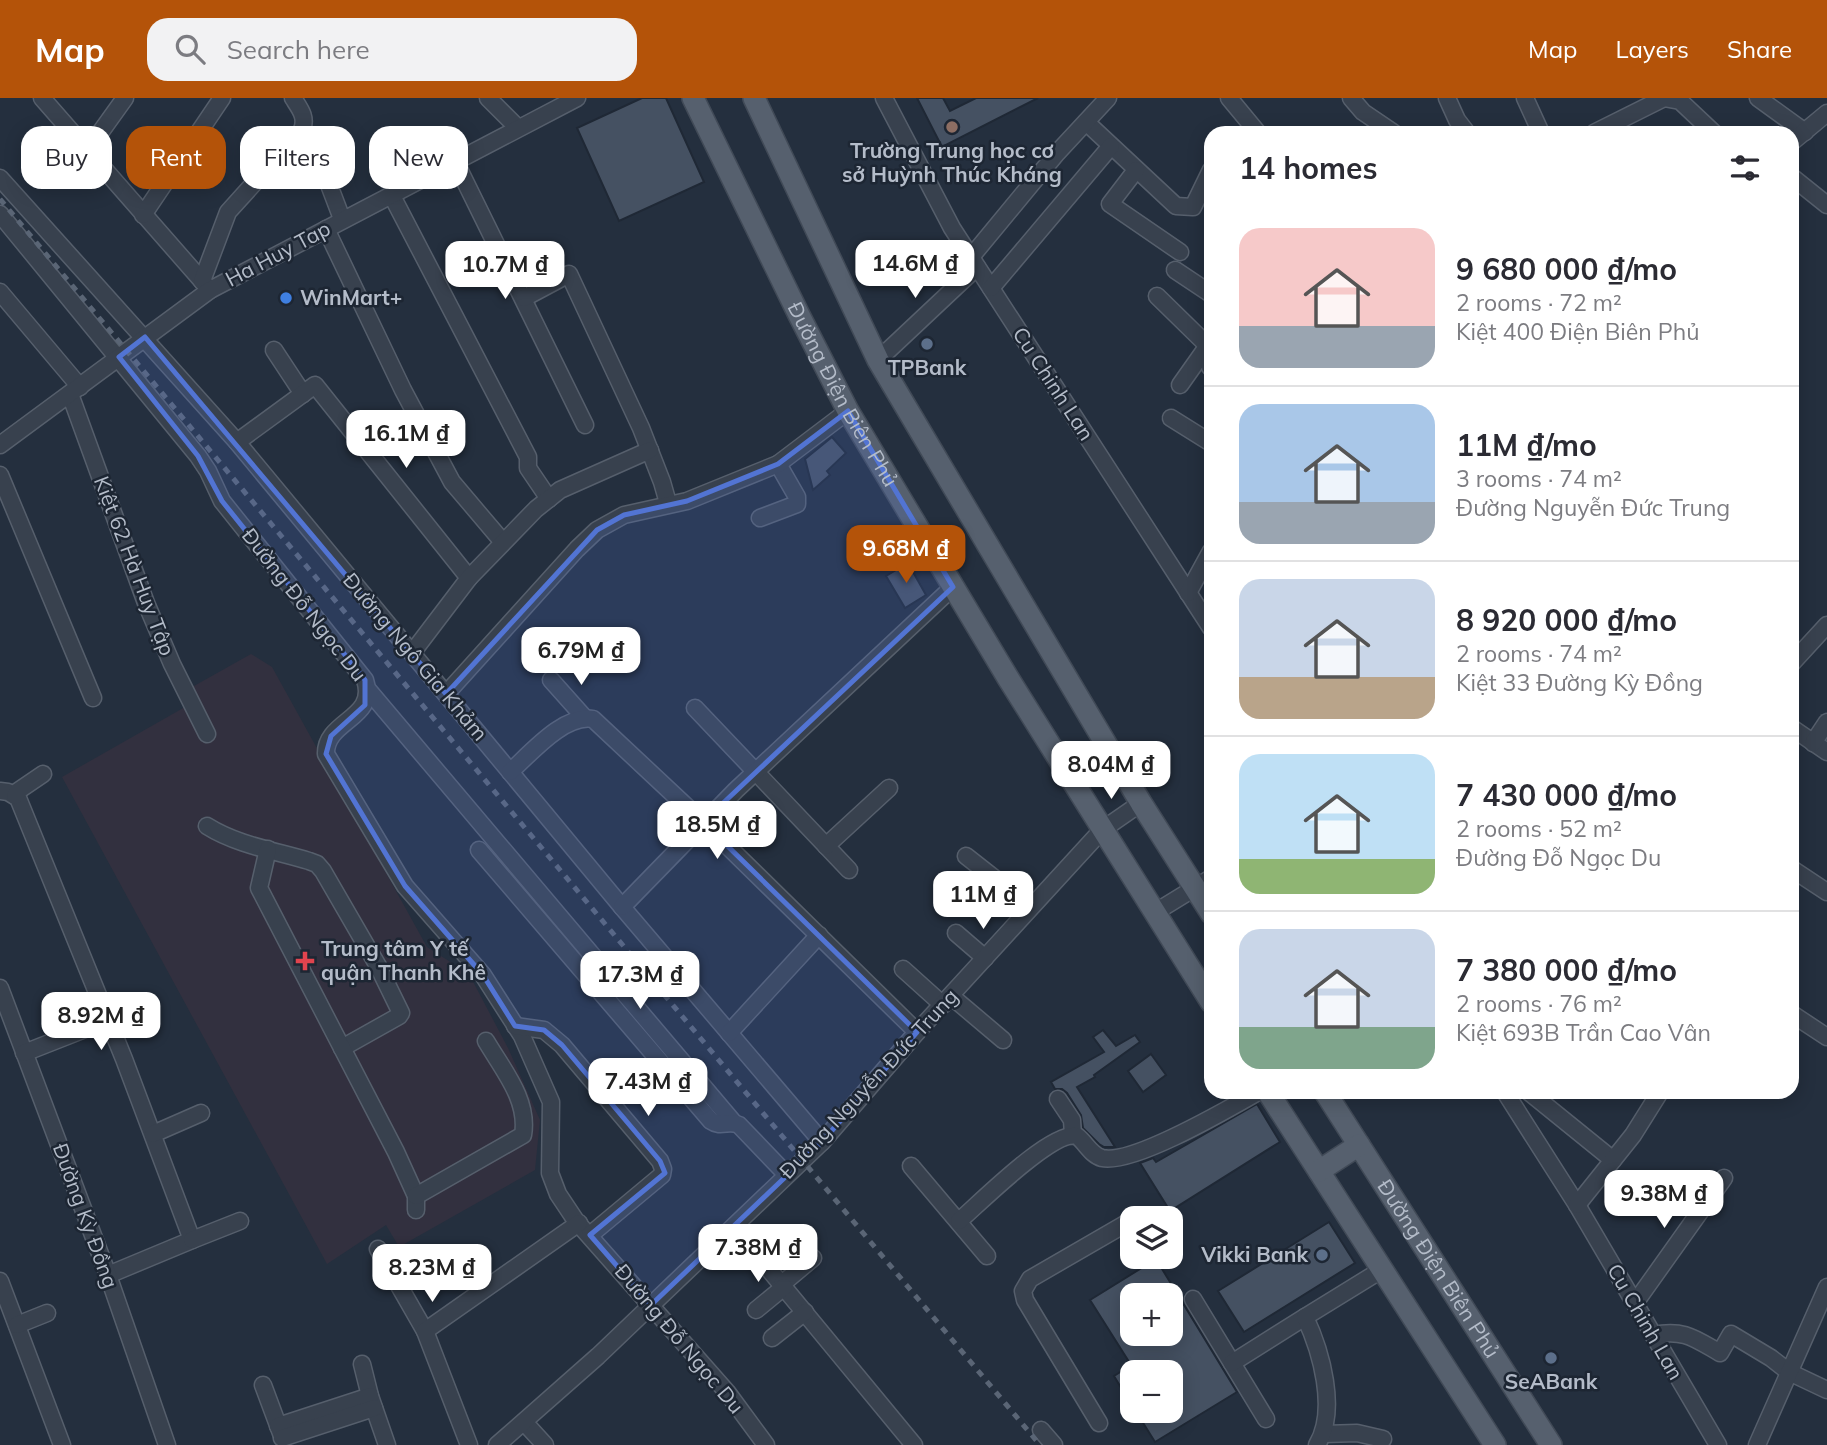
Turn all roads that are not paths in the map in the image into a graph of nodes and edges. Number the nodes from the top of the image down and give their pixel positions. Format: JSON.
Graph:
{"nodes":[{"id":1,"x":42,"y":98,"type":"edge"},
{"id":2,"x":125,"y":98,"type":"edge"},
{"id":3,"x":222,"y":98,"type":"edge"},
{"id":4,"x":293,"y":98,"type":"edge"},
{"id":5,"x":488,"y":98,"type":"edge"},
{"id":6,"x":577,"y":98,"type":"edge"},
{"id":7,"x":694,"y":98,"type":"edge"},
{"id":8,"x":754,"y":98,"type":"edge"},
{"id":9,"x":884,"y":98,"type":"edge"},
{"id":10,"x":1108,"y":98,"type":"edge"},
{"id":11,"x":1229,"y":98,"type":"edge"},
{"id":12,"x":1351,"y":98,"type":"edge"},
{"id":13,"x":1447,"y":98,"type":"edge"},
{"id":14,"x":1525,"y":98,"type":"edge"},
{"id":15,"x":1758,"y":98,"type":"edge"},
{"id":16,"x":1246,"y":119,"type":"junction"},
{"id":17,"x":1824,"y":119,"type":"edge"},
{"id":18,"x":1086,"y":122,"type":"junction"},
{"id":19,"x":66,"y":126,"type":"edge"},
{"id":20,"x":105,"y":126,"type":"edge"},
{"id":21,"x":1240,"y":126,"type":"edge"},
{"id":22,"x":1252,"y":126,"type":"edge"},
{"id":23,"x":1384,"y":126,"type":"edge"},
{"id":24,"x":1462,"y":126,"type":"edge"},
{"id":25,"x":1538,"y":126,"type":"edge"},
{"id":26,"x":1608,"y":126,"type":"edge"},
{"id":27,"x":1707,"y":126,"type":"edge"},
{"id":28,"x":1787,"y":126,"type":"edge"},
{"id":29,"x":518,"y":128,"type":"junction"},
{"id":30,"x":1799,"y":136,"type":"edge"},
{"id":31,"x":1111,"y":146,"type":"junction"},
{"id":32,"x":468,"y":153,"type":"edge"},
{"id":33,"x":1136,"y":170,"type":"junction"},
{"id":34,"x":0,"y":178,"type":"edge"},
{"id":35,"x":112,"y":179,"type":"edge"},
{"id":36,"x":1799,"y":183,"type":"edge"},
{"id":37,"x":1204,"y":184,"type":"edge"},
{"id":38,"x":468,"y":186,"type":"edge"},
{"id":39,"x":331,"y":189,"type":"edge"},
{"id":40,"x":400,"y":189,"type":"edge"},
{"id":41,"x":391,"y":194,"type":"junction"},
{"id":42,"x":1827,"y":205,"type":"edge"},
{"id":43,"x":0,"y":214,"type":"edge"},
{"id":44,"x":144,"y":215,"type":"junction"},
{"id":45,"x":342,"y":219,"type":"junction"},
{"id":46,"x":326,"y":229,"type":"junction"},
{"id":47,"x":1180,"y":252,"type":"dead end"},
{"id":48,"x":974,"y":262,"type":"junction"},
{"id":49,"x":1175,"y":270,"type":"dead end"},
{"id":50,"x":206,"y":286,"type":"junction"},
{"id":51,"x":991,"y":288,"type":"junction"},
{"id":52,"x":1204,"y":289,"type":"edge"},
{"id":53,"x":0,"y":292,"type":"edge"},
{"id":54,"x":1157,"y":296,"type":"dead end"},
{"id":55,"x":524,"y":298,"type":"junction"},
{"id":56,"x":145,"y":337,"type":"junction"},
{"id":57,"x":1204,"y":339,"type":"edge"},
{"id":58,"x":274,"y":350,"type":"dead end"},
{"id":59,"x":1204,"y":351,"type":"edge"},
{"id":60,"x":119,"y":357,"type":"junction"},
{"id":61,"x":878,"y":360,"type":"junction"},
{"id":62,"x":1180,"y":385,"type":"dead end"},
{"id":63,"x":75,"y":390,"type":"junction"},
{"id":64,"x":303,"y":394,"type":"junction"},
{"id":65,"x":848,"y":411,"type":"junction"},
{"id":66,"x":1171,"y":418,"type":"dead end"},
{"id":67,"x":586,"y":425,"type":"dead end"},
{"id":68,"x":1204,"y":439,"type":"edge"},
{"id":69,"x":237,"y":442,"type":"junction"},
{"id":70,"x":0,"y":445,"type":"edge"},
{"id":71,"x":650,"y":450,"type":"junction"},
{"id":72,"x":778,"y":464,"type":"junction"},
{"id":73,"x":0,"y":475,"type":"edge"},
{"id":74,"x":549,"y":499,"type":"junction"},
{"id":75,"x":668,"y":503,"type":"junction"},
{"id":76,"x":760,"y":518,"type":"dead end"},
{"id":77,"x":502,"y":541,"type":"junction"},
{"id":78,"x":1204,"y":564,"type":"edge"},
{"id":79,"x":469,"y":578,"type":"junction"},
{"id":80,"x":953,"y":587,"type":"junction"},
{"id":81,"x":1188,"y":593,"type":"junction"},
{"id":82,"x":1204,"y":617,"type":"edge"},
{"id":83,"x":1823,"y":630,"type":"edge"},
{"id":84,"x":412,"y":653,"type":"junction"},
{"id":85,"x":1799,"y":656,"type":"edge"},
{"id":86,"x":551,"y":680,"type":"dead end"},
{"id":87,"x":369,"y":691,"type":"junction"},
{"id":88,"x":446,"y":694,"type":"junction"},
{"id":89,"x":93,"y":698,"type":"dead end"},
{"id":90,"x":695,"y":708,"type":"dead end"},
{"id":91,"x":583,"y":718,"type":"junction"},
{"id":92,"x":1827,"y":722,"type":"edge"},
{"id":93,"x":206,"y":734,"type":"dead end"},
{"id":94,"x":1805,"y":740,"type":"edge"},
{"id":95,"x":756,"y":771,"type":"junction"},
{"id":96,"x":510,"y":772,"type":"junction"},
{"id":97,"x":43,"y":774,"type":"dead end"},
{"id":98,"x":0,"y":777,"type":"edge"},
{"id":99,"x":889,"y":788,"type":"dead end"},
{"id":100,"x":8,"y":793,"type":"edge"},
{"id":101,"x":1141,"y":803,"type":"junction"},
{"id":102,"x":704,"y":822,"type":"junction"},
{"id":103,"x":207,"y":826,"type":"dead end"},
{"id":104,"x":1102,"y":830,"type":"junction"},
{"id":105,"x":826,"y":846,"type":"junction"},
{"id":106,"x":268,"y":849,"type":"junction"},
{"id":107,"x":479,"y":850,"type":"dead end"},
{"id":108,"x":966,"y":856,"type":"dead end"},
{"id":109,"x":849,"y":870,"type":"dead end"},
{"id":110,"x":1799,"y":874,"type":"edge"},
{"id":111,"x":1203,"y":883,"type":"edge"},
{"id":112,"x":1827,"y":892,"type":"edge"},
{"id":113,"x":622,"y":907,"type":"junction"},
{"id":114,"x":1031,"y":907,"type":"junction"},
{"id":115,"x":1154,"y":913,"type":"junction"},
{"id":116,"x":957,"y":933,"type":"dead end"},
{"id":117,"x":819,"y":935,"type":"junction"},
{"id":118,"x":985,"y":958,"type":"junction"},
{"id":119,"x":903,"y":969,"type":"dead end"},
{"id":120,"x":0,"y":988,"type":"edge"},
{"id":121,"x":1204,"y":991,"type":"edge"},
{"id":122,"x":947,"y":1000,"type":"junction"},
{"id":123,"x":1799,"y":1019,"type":"edge"},
{"id":124,"x":108,"y":1020,"type":"junction"},
{"id":125,"x":515,"y":1026,"type":"junction"},
{"id":126,"x":729,"y":1032,"type":"junction"},
{"id":127,"x":917,"y":1032,"type":"junction"},
{"id":128,"x":1827,"y":1037,"type":"edge"},
{"id":129,"x":1003,"y":1040,"type":"dead end"},
{"id":130,"x":486,"y":1041,"type":"dead end"},
{"id":131,"x":342,"y":1048,"type":"junction"},
{"id":132,"x":24,"y":1053,"type":"junction"},
{"id":133,"x":1058,"y":1099,"type":"dead end"},
{"id":134,"x":1245,"y":1099,"type":"edge"},
{"id":135,"x":1273,"y":1099,"type":"edge"},
{"id":136,"x":1329,"y":1099,"type":"edge"},
{"id":137,"x":1509,"y":1099,"type":"edge"},
{"id":138,"x":1538,"y":1099,"type":"edge"},
{"id":139,"x":1656,"y":1099,"type":"edge"},
{"id":140,"x":201,"y":1113,"type":"dead end"},
{"id":141,"x":734,"y":1123,"type":"junction"},
{"id":142,"x":153,"y":1134,"type":"junction"},
{"id":143,"x":1073,"y":1135,"type":"junction"},
{"id":144,"x":822,"y":1142,"type":"junction"},
{"id":145,"x":1359,"y":1145,"type":"junction"},
{"id":146,"x":1613,"y":1160,"type":"junction"},
{"id":147,"x":911,"y":1166,"type":"dead end"},
{"id":148,"x":1319,"y":1171,"type":"junction"},
{"id":149,"x":787,"y":1175,"type":"junction"},
{"id":150,"x":1724,"y":1178,"type":"dead end"},
{"id":151,"x":1577,"y":1205,"type":"junction"},
{"id":152,"x":240,"y":1221,"type":"dead end"},
{"id":153,"x":959,"y":1221,"type":"junction"},
{"id":154,"x":734,"y":1227,"type":"junction"},
{"id":155,"x":1120,"y":1227,"type":"edge"},
{"id":156,"x":584,"y":1229,"type":"junction"},
{"id":157,"x":192,"y":1240,"type":"junction"},
{"id":158,"x":378,"y":1249,"type":"dead end"},
{"id":159,"x":987,"y":1256,"type":"dead end"},
{"id":160,"x":813,"y":1258,"type":"dead end"},
{"id":161,"x":1383,"y":1269,"type":"junction"},
{"id":162,"x":108,"y":1275,"type":"junction"},
{"id":163,"x":0,"y":1281,"type":"edge"},
{"id":164,"x":783,"y":1286,"type":"junction"},
{"id":165,"x":1827,"y":1287,"type":"edge"},
{"id":166,"x":1193,"y":1299,"type":"dead end"},
{"id":167,"x":1634,"y":1303,"type":"junction"},
{"id":168,"x":651,"y":1305,"type":"junction"},
{"id":169,"x":756,"y":1310,"type":"dead end"},
{"id":170,"x":805,"y":1312,"type":"junction"},
{"id":171,"x":47,"y":1313,"type":"dead end"},
{"id":172,"x":1306,"y":1317,"type":"junction"},
{"id":173,"x":17,"y":1325,"type":"junction"},
{"id":174,"x":425,"y":1331,"type":"junction"},
{"id":175,"x":1653,"y":1335,"type":"junction"},
{"id":176,"x":772,"y":1338,"type":"dead end"},
{"id":177,"x":1232,"y":1363,"type":"junction"},
{"id":178,"x":362,"y":1364,"type":"dead end"},
{"id":179,"x":1789,"y":1372,"type":"junction"},
{"id":180,"x":263,"y":1385,"type":"dead end"},
{"id":181,"x":1827,"y":1390,"type":"edge"},
{"id":182,"x":372,"y":1402,"type":"junction"},
{"id":183,"x":1266,"y":1419,"type":"dead end"},
{"id":184,"x":524,"y":1422,"type":"junction"},
{"id":185,"x":1099,"y":1423,"type":"dead end"},
{"id":186,"x":1041,"y":1430,"type":"dead end"},
{"id":187,"x":282,"y":1436,"type":"edge"},
{"id":188,"x":1320,"y":1439,"type":"edge"},
{"id":189,"x":1383,"y":1439,"type":"dead end"},
{"id":190,"x":62,"y":1445,"type":"edge"},
{"id":191,"x":167,"y":1445,"type":"edge"},
{"id":192,"x":387,"y":1445,"type":"edge"},
{"id":193,"x":469,"y":1445,"type":"edge"},
{"id":194,"x":497,"y":1445,"type":"edge"},
{"id":195,"x":545,"y":1445,"type":"edge"},
{"id":196,"x":765,"y":1445,"type":"edge"},
{"id":197,"x":914,"y":1445,"type":"edge"},
{"id":198,"x":1054,"y":1445,"type":"edge"},
{"id":199,"x":1495,"y":1445,"type":"edge"},
{"id":200,"x":1551,"y":1445,"type":"edge"},
{"id":201,"x":1718,"y":1445,"type":"edge"},
{"id":202,"x":1757,"y":1445,"type":"edge"}],
"edges":[{"from":1,"to":19,"type":"street"},
{"from":2,"to":20,"type":"street"},
{"from":3,"to":44,"type":"street"},
{"from":4,"to":50,"type":"street"},
{"from":5,"to":29,"type":"street"},
{"from":6,"to":29,"type":"street","name":"Ha Huy Tap"},
{"from":7,"to":65,"type":"main road","name":"Đường Điện Biên Phủ"},
{"from":8,"to":61,"type":"main road"},
{"from":9,"to":48,"type":"street","name":"Cu Chinh Lan"},
{"from":10,"to":18,"type":"street"},
{"from":11,"to":16,"type":"street"},
{"from":12,"to":23,"type":"street"},
{"from":13,"to":24,"type":"street"},
{"from":14,"to":25,"type":"street"},
{"from":15,"to":28,"type":"street"},
{"from":16,"to":21,"type":"street"},
{"from":16,"to":22,"type":"street"},
{"from":17,"to":30,"type":"street"},
{"from":18,"to":31,"type":"street"},
{"from":18,"to":48,"type":"street"},
{"from":26,"to":27,"type":"street"},
{"from":29,"to":32,"type":"street","name":"Ha Huy Tap"},
{"from":31,"to":33,"type":"street"},
{"from":31,"to":51,"type":"street"},
{"from":33,"to":37,"type":"street"},
{"from":33,"to":47,"type":"street"},
{"from":34,"to":56,"type":"street","name":"Đường Ngô Gia Khảm"},
{"from":35,"to":44,"type":"street"},
{"from":36,"to":42,"type":"street"},
{"from":38,"to":55,"type":"street"},
{"from":39,"to":45,"type":"street"},
{"from":40,"to":41,"type":"street","name":"Ha Huy Tap"},
{"from":41,"to":45,"type":"street","name":"Ha Huy Tap"},
{"from":41,"to":74,"type":"street"},
{"from":43,"to":60,"type":"street","name":"Đường Đỗ Ngọc Du"},
{"from":44,"to":50,"type":"street"},
{"from":45,"to":46,"type":"street","name":"Ha Huy Tap"},
{"from":46,"to":50,"type":"street","name":"Ha Huy Tap"},
{"from":46,"to":77,"type":"street"},
{"from":48,"to":51,"type":"street","name":"Cu Chinh Lan"},
{"from":48,"to":61,"type":"street"},
{"from":49,"to":52,"type":"street"},
{"from":50,"to":56,"type":"street","name":"Ha Huy Tap"},
{"from":51,"to":81,"type":"street","name":"Cu Chinh Lan"},
{"from":53,"to":63,"type":"street"},
{"from":54,"to":57,"type":"street"},
{"from":55,"to":67,"type":"street"},
{"from":55,"to":71,"type":"street"},
{"from":56,"to":60,"type":"street","name":"Ha Huy Tap"},
{"from":56,"to":69,"type":"street","name":"Đường Ngô Gia Khảm"},
{"from":58,"to":64,"type":"street"},
{"from":59,"to":62,"type":"street"},
{"from":60,"to":63,"type":"street","name":"Ha Huy Tap"},
{"from":60,"to":87,"type":"street","name":"Đường Đỗ Ngọc Du"},
{"from":61,"to":101,"type":"main road"},
{"from":63,"to":70,"type":"street","name":"Ha Huy Tap"},
{"from":63,"to":93,"type":"street","name":"Kiệt 62 Hà Huy Tập"},
{"from":64,"to":69,"type":"street"},
{"from":64,"to":79,"type":"street"},
{"from":65,"to":72,"type":"street"},
{"from":65,"to":80,"type":"main road","name":"Đường Điện Biên Phủ"},
{"from":66,"to":68,"type":"street"},
{"from":69,"to":84,"type":"street","name":"Đường Ngô Gia Khảm"},
{"from":71,"to":74,"type":"street"},
{"from":71,"to":75,"type":"street"},
{"from":72,"to":75,"type":"street"},
{"from":72,"to":76,"type":"street"},
{"from":73,"to":89,"type":"street"},
{"from":74,"to":77,"type":"street"},
{"from":75,"to":88,"type":"street"},
{"from":77,"to":79,"type":"street"},
{"from":78,"to":81,"type":"street"},
{"from":79,"to":84,"type":"street"},
{"from":80,"to":95,"type":"street"},
{"from":80,"to":104,"type":"main road","name":"Đường Điện Biên Phủ"},
{"from":81,"to":82,"type":"street","name":"Cu Chinh Lan"},
{"from":83,"to":85,"type":"street"},
{"from":84,"to":88,"type":"street","name":"Đường Ngô Gia Khảm"},
{"from":86,"to":91,"type":"street"},
{"from":87,"to":125,"type":"street","name":"Đường Đỗ Ngọc Du"},
{"from":87,"to":141,"type":"street"},
{"from":88,"to":96,"type":"street","name":"Đường Ngô Gia Khảm"},
{"from":90,"to":95,"type":"street"},
{"from":91,"to":96,"type":"street"},
{"from":91,"to":102,"type":"street"},
{"from":92,"to":94,"type":"street"},
{"from":95,"to":102,"type":"street"},
{"from":95,"to":105,"type":"street"},
{"from":96,"to":113,"type":"street","name":"Đường Ngô Gia Khảm"},
{"from":97,"to":100,"type":"street"},
{"from":98,"to":100,"type":"street"},
{"from":99,"to":105,"type":"street"},
{"from":100,"to":124,"type":"street"},
{"from":101,"to":104,"type":"street","name":"Đường Nguyễn Đức Trung"},
{"from":101,"to":111,"type":"main road"},
{"from":102,"to":113,"type":"street"},
{"from":102,"to":117,"type":"street"},
{"from":103,"to":106,"type":"street"},
{"from":104,"to":114,"type":"street","name":"Đường Nguyễn Đức Trung"},
{"from":104,"to":115,"type":"main road","name":"Đường Điện Biên Phủ"},
{"from":105,"to":109,"type":"street"},
{"from":106,"to":131,"type":"street"},
{"from":106,"to":131,"type":"street"},
{"from":107,"to":141,"type":"street"},
{"from":108,"to":114,"type":"street"},
{"from":110,"to":112,"type":"street"},
{"from":111,"to":115,"type":"street"},
{"from":113,"to":126,"type":"street","name":"Đường Ngô Gia Khảm"},
{"from":114,"to":118,"type":"street","name":"Đường Nguyễn Đức Trung"},
{"from":115,"to":121,"type":"main road","name":"Đường Điện Biên Phủ"},
{"from":116,"to":118,"type":"street"},
{"from":117,"to":126,"type":"street"},
{"from":117,"to":127,"type":"street"},
{"from":118,"to":122,"type":"street","name":"Đường Nguyễn Đức Trung"},
{"from":119,"to":122,"type":"street"},
{"from":120,"to":132,"type":"street","name":"Đường Kỳ Đồng"},
{"from":122,"to":127,"type":"street","name":"Đường Nguyễn Đức Trung"},
{"from":122,"to":129,"type":"street"},
{"from":123,"to":128,"type":"street"},
{"from":124,"to":132,"type":"street"},
{"from":124,"to":142,"type":"street"},
{"from":125,"to":156,"type":"street","name":"Đường Đỗ Ngọc Du"},
{"from":125,"to":156,"type":"street"},
{"from":126,"to":144,"type":"street","name":"Đường Ngô Gia Khảm"},
{"from":127,"to":144,"type":"street","name":"Đường Nguyễn Đức Trung"},
{"from":130,"to":131,"type":"street"},
{"from":132,"to":162,"type":"street","name":"Đường Kỳ Đồng"},
{"from":133,"to":143,"type":"street"},
{"from":134,"to":143,"type":"street"},
{"from":135,"to":148,"type":"main road"},
{"from":136,"to":145,"type":"main road","name":"Đường Điện Biên Phủ"},
{"from":137,"to":151,"type":"street","name":"Cu Chinh Lan"},
{"from":138,"to":146,"type":"street"},
{"from":139,"to":146,"type":"street"},
{"from":140,"to":142,"type":"street"},
{"from":141,"to":149,"type":"street"},
{"from":142,"to":157,"type":"street"},
{"from":143,"to":153,"type":"street"},
{"from":144,"to":149,"type":"street","name":"Đường Nguyễn Đức Trung"},
{"from":145,"to":148,"type":"main road"},
{"from":145,"to":200,"type":"main road","name":"Đường Điện Biên Phủ"},
{"from":146,"to":151,"type":"street"},
{"from":147,"to":153,"type":"street"},
{"from":148,"to":161,"type":"main road"},
{"from":149,"to":154,"type":"street","name":"Đường Nguyễn Đức Trung"},
{"from":150,"to":167,"type":"street"},
{"from":151,"to":167,"type":"street","name":"Cu Chinh Lan"},
{"from":152,"to":157,"type":"street"},
{"from":153,"to":159,"type":"street"},
{"from":154,"to":164,"type":"street"},
{"from":154,"to":168,"type":"street","name":"Đường Nguyễn Đức Trung"},
{"from":155,"to":185,"type":"street"},
{"from":156,"to":168,"type":"street","name":"Đường Đỗ Ngọc Du"},
{"from":156,"to":174,"type":"street"},
{"from":157,"to":162,"type":"street"},
{"from":158,"to":174,"type":"street"},
{"from":160,"to":164,"type":"street"},
{"from":161,"to":172,"type":"street"},
{"from":161,"to":199,"type":"main road"},
{"from":162,"to":191,"type":"street","name":"Đường Kỳ Đồng"},
{"from":163,"to":173,"type":"street"},
{"from":164,"to":169,"type":"street"},
{"from":164,"to":170,"type":"street"},
{"from":165,"to":179,"type":"street"},
{"from":166,"to":177,"type":"street"},
{"from":167,"to":175,"type":"street","name":"Cu Chinh Lan"},
{"from":168,"to":184,"type":"street","name":"Đường Nguyễn Đức Trung"},
{"from":168,"to":196,"type":"street","name":"Đường Đỗ Ngọc Du"},
{"from":170,"to":176,"type":"street"},
{"from":170,"to":197,"type":"street"},
{"from":171,"to":173,"type":"street"},
{"from":172,"to":177,"type":"street"},
{"from":172,"to":188,"type":"street"},
{"from":173,"to":190,"type":"street"},
{"from":174,"to":193,"type":"street"},
{"from":175,"to":179,"type":"street"},
{"from":175,"to":201,"type":"street","name":"Cu Chinh Lan"},
{"from":177,"to":183,"type":"street"},
{"from":178,"to":182,"type":"street"},
{"from":179,"to":181,"type":"street"},
{"from":179,"to":202,"type":"street"},
{"from":180,"to":187,"type":"street"},
{"from":182,"to":187,"type":"street"},
{"from":182,"to":192,"type":"street"},
{"from":184,"to":194,"type":"street","name":"Đường Nguyễn Đức Trung"},
{"from":184,"to":195,"type":"street"},
{"from":186,"to":198,"type":"street"},
{"from":188,"to":189,"type":"street"}]}
